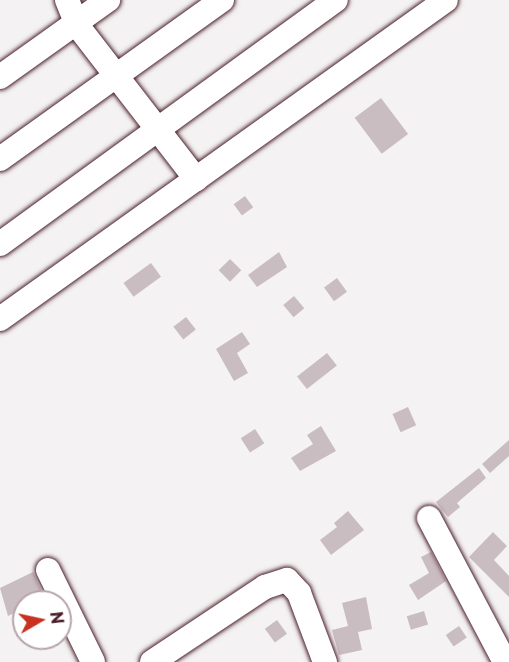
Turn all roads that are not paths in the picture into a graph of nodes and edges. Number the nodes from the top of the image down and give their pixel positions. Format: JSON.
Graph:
{"nodes":[{"id":1,"x":67,"y":0,"type":"edge"},
{"id":2,"x":108,"y":0,"type":"edge"},
{"id":3,"x":222,"y":0,"type":"edge"},
{"id":4,"x":336,"y":0,"type":"edge"},
{"id":5,"x":446,"y":0,"type":"edge"},
{"id":6,"x":77,"y":25,"type":"junction"},
{"id":7,"x":0,"y":77,"type":"edge"},
{"id":8,"x":117,"y":77,"type":"junction"},
{"id":9,"x":159,"y":131,"type":"junction"},
{"id":10,"x":0,"y":159,"type":"edge"},
{"id":11,"x":196,"y":179,"type":"junction"},
{"id":12,"x":0,"y":244,"type":"edge"},
{"id":13,"x":0,"y":319,"type":"edge"},
{"id":14,"x":429,"y":518,"type":"dead end"},
{"id":15,"x":48,"y":570,"type":"dead end"},
{"id":16,"x":507,"y":661,"type":"edge"},
{"id":17,"x":93,"y":662,"type":"edge"},
{"id":18,"x":152,"y":662,"type":"edge"},
{"id":19,"x":325,"y":662,"type":"edge"}],
"edges":[{"from":1,"to":6,"type":"lane"},
{"from":2,"to":6,"type":"lane"},
{"from":3,"to":8,"type":"lane"},
{"from":4,"to":9,"type":"lane"},
{"from":5,"to":11,"type":"lane"},
{"from":6,"to":7,"type":"lane"},
{"from":6,"to":8,"type":"lane"},
{"from":8,"to":9,"type":"lane"},
{"from":8,"to":10,"type":"lane"},
{"from":9,"to":11,"type":"lane"},
{"from":9,"to":12,"type":"lane"},
{"from":11,"to":13,"type":"lane"},
{"from":14,"to":16,"type":"lane"},
{"from":15,"to":17,"type":"lane"},
{"from":18,"to":19,"type":"lane"}]}
